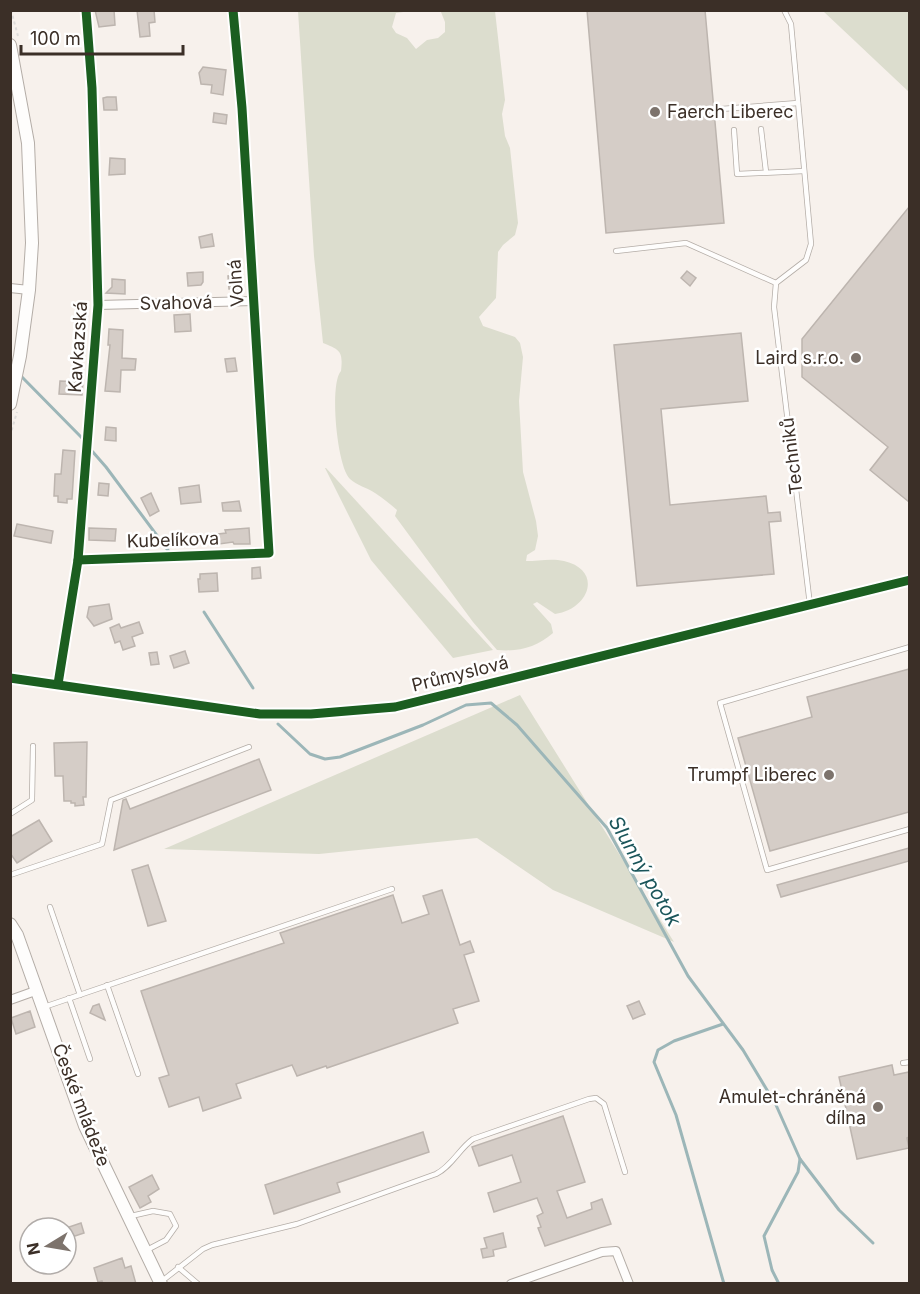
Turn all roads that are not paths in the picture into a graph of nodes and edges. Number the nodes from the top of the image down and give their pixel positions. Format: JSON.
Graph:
{"nodes":[{"id":1,"x":86,"y":10,"type":"edge"},
{"id":2,"x":233,"y":10,"type":"edge"},
{"id":3,"x":784,"y":10,"type":"edge"},
{"id":4,"x":10,"y":45,"type":"edge"},
{"id":5,"x":798,"y":103,"type":"junction"},
{"id":6,"x":721,"y":109,"type":"dead end"},
{"id":7,"x":761,"y":129,"type":"dead end"},
{"id":8,"x":734,"y":130,"type":"dead end"},
{"id":9,"x":804,"y":171,"type":"junction"},
{"id":10,"x":766,"y":172,"type":"junction"},
{"id":11,"x":616,"y":251,"type":"dead end"},
{"id":12,"x":776,"y":283,"type":"junction"},
{"id":13,"x":10,"y":288,"type":"edge"},
{"id":14,"x":29,"y":290,"type":"junction"},
{"id":15,"x":254,"y":301,"type":"junction"},
{"id":16,"x":98,"y":305,"type":"junction"},
{"id":17,"x":10,"y":404,"type":"edge"},
{"id":18,"x":269,"y":553,"type":"joint"},
{"id":19,"x":78,"y":560,"type":"junction"},
{"id":20,"x":909,"y":580,"type":"edge"},
{"id":21,"x":810,"y":605,"type":"junction"},
{"id":22,"x":909,"y":647,"type":"edge"},
{"id":23,"x":10,"y":678,"type":"edge"},
{"id":24,"x":58,"y":684,"type":"junction"},
{"id":25,"x":33,"y":746,"type":"dead end"},
{"id":26,"x":249,"y":747,"type":"dead end"},
{"id":27,"x":10,"y":814,"type":"edge"},
{"id":28,"x":909,"y":829,"type":"edge"},
{"id":29,"x":10,"y":875,"type":"edge"},
{"id":30,"x":392,"y":889,"type":"dead end"},
{"id":31,"x":50,"y":907,"type":"dead end"},
{"id":32,"x":10,"y":924,"type":"edge"},
{"id":33,"x":107,"y":985,"type":"junction"},
{"id":34,"x":38,"y":990,"type":"junction"},
{"id":35,"x":80,"y":994,"type":"junction"},
{"id":36,"x":69,"y":998,"type":"junction"},
{"id":37,"x":10,"y":1000,"type":"edge"},
{"id":38,"x":44,"y":1007,"type":"junction"},
{"id":39,"x":90,"y":1059,"type":"dead end"},
{"id":40,"x":909,"y":1062,"type":"edge"},
{"id":41,"x":903,"y":1063,"type":"dead end"},
{"id":42,"x":138,"y":1074,"type":"dead end"},
{"id":43,"x":625,"y":1172,"type":"dead end"},
{"id":44,"x":129,"y":1217,"type":"junction"},
{"id":45,"x":145,"y":1251,"type":"junction"},
{"id":46,"x":178,"y":1268,"type":"junction"},
{"id":47,"x":160,"y":1283,"type":"edge"},
{"id":48,"x":198,"y":1284,"type":"edge"},
{"id":49,"x":511,"y":1284,"type":"edge"},
{"id":50,"x":629,"y":1284,"type":"edge"}],
"edges":[{"from":1,"to":16,"type":"street","name":"Kavkazská"},
{"from":2,"to":15,"type":"street","name":"Volná"},
{"from":3,"to":5,"type":"lane"},
{"from":4,"to":14,"type":"street"},
{"from":5,"to":6,"type":"lane"},
{"from":5,"to":9,"type":"lane"},
{"from":7,"to":10,"type":"lane"},
{"from":8,"to":10,"type":"lane"},
{"from":9,"to":10,"type":"lane"},
{"from":9,"to":12,"type":"lane"},
{"from":11,"to":12,"type":"lane"},
{"from":12,"to":21,"type":"lane","name":"Techniků"},
{"from":13,"to":14,"type":"street"},
{"from":14,"to":17,"type":"street"},
{"from":15,"to":16,"type":"street","name":"Svahová"},
{"from":15,"to":18,"type":"street","name":"Volná"},
{"from":16,"to":19,"type":"street","name":"Kavkazská"},
{"from":18,"to":19,"type":"street","name":"Kubelíkova"},
{"from":19,"to":24,"type":"street","name":"Kavkazská"},
{"from":20,"to":21,"type":"street","name":"Průmyslová"},
{"from":21,"to":24,"type":"street","name":"Průmyslová"},
{"from":22,"to":28,"type":"lane"},
{"from":23,"to":24,"type":"street","name":"Průmyslová"},
{"from":25,"to":27,"type":"lane"},
{"from":26,"to":29,"type":"lane"},
{"from":30,"to":33,"type":"lane"},
{"from":31,"to":35,"type":"lane"},
{"from":32,"to":34,"type":"street","name":"České mládeže"},
{"from":33,"to":35,"type":"lane"},
{"from":33,"to":42,"type":"lane"},
{"from":34,"to":37,"type":"street"},
{"from":34,"to":38,"type":"street","name":"České mládeže"},
{"from":35,"to":36,"type":"lane"},
{"from":36,"to":38,"type":"lane"},
{"from":36,"to":39,"type":"lane"},
{"from":38,"to":44,"type":"street","name":"České mládeže"},
{"from":40,"to":41,"type":"lane"},
{"from":43,"to":46,"type":"lane"},
{"from":44,"to":45,"type":"street","name":"České mládeže"},
{"from":44,"to":45,"type":"lane"},
{"from":45,"to":47,"type":"street","name":"České mládeže"},
{"from":46,"to":47,"type":"lane"},
{"from":46,"to":48,"type":"lane"},
{"from":49,"to":50,"type":"street"}]}
